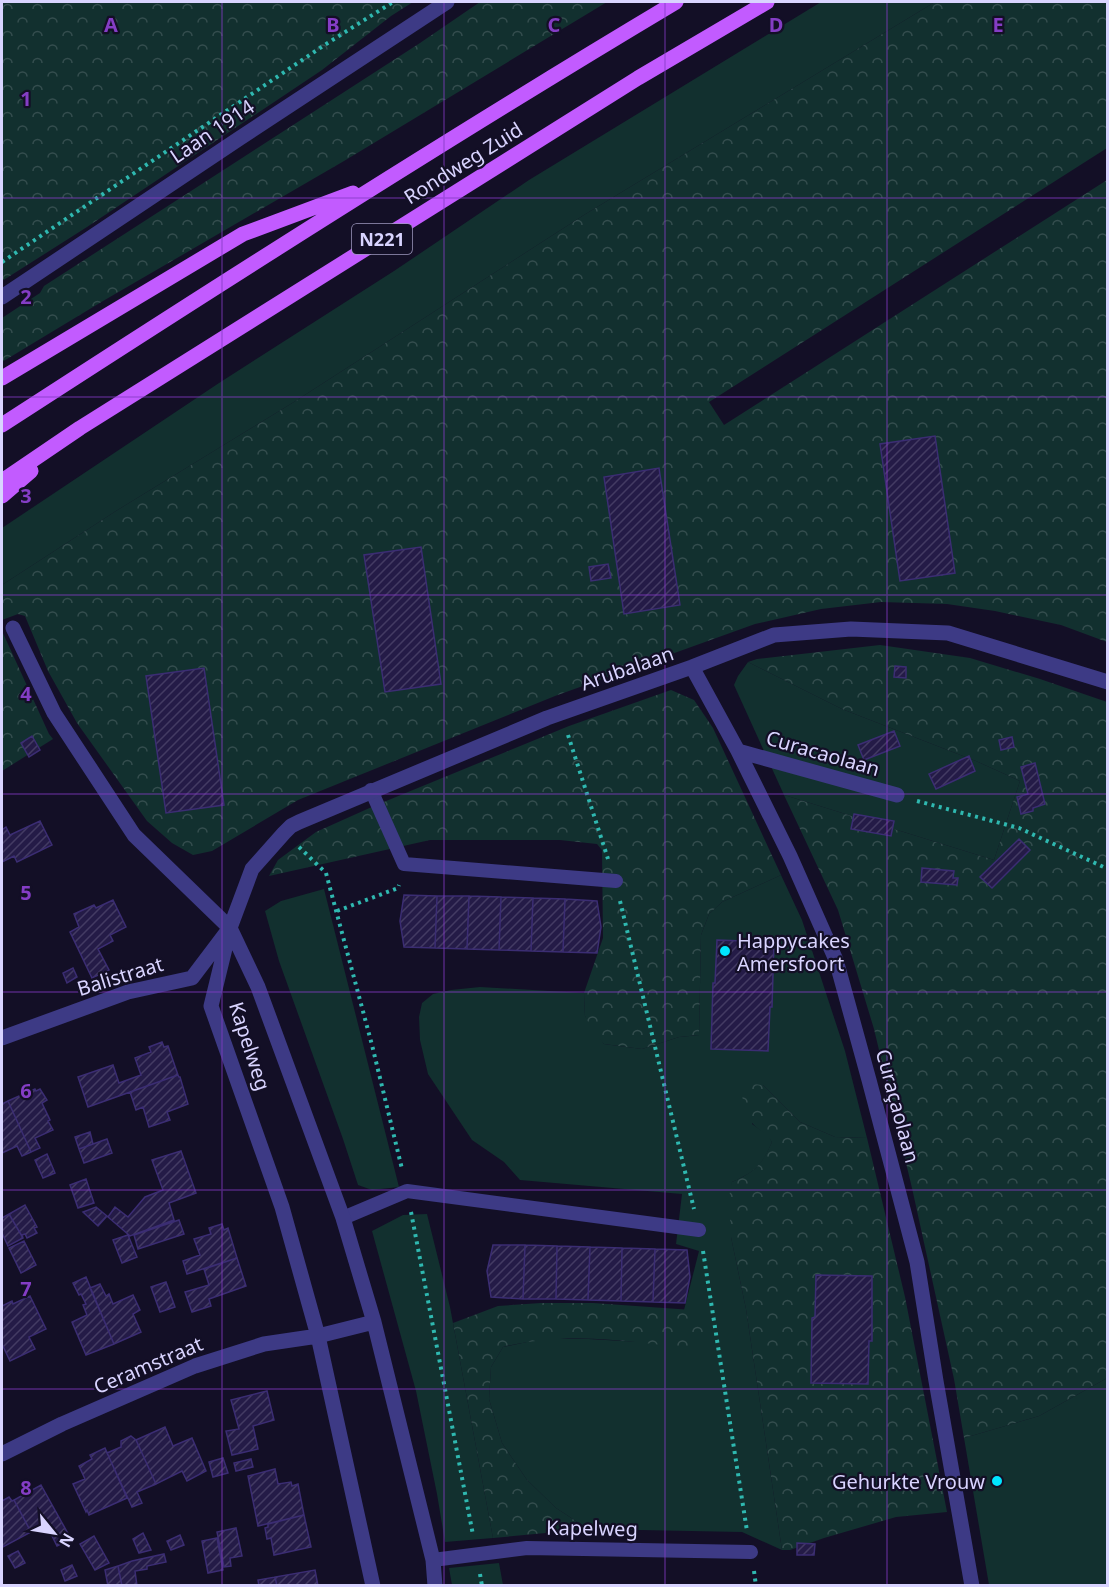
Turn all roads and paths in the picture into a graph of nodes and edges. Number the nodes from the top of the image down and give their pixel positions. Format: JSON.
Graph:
{"nodes":[{"id":1,"x":393,"y":2,"type":"edge"},
{"id":2,"x":447,"y":2,"type":"edge"},
{"id":3,"x":675,"y":2,"type":"edge"},
{"id":4,"x":766,"y":2,"type":"edge"},
{"id":5,"x":384,"y":181,"type":"junction"},
{"id":6,"x":2,"y":262,"type":"edge"},
{"id":7,"x":2,"y":297,"type":"edge"},
{"id":8,"x":2,"y":378,"type":"edge"},
{"id":9,"x":2,"y":425,"type":"edge"},
{"id":10,"x":80,"y":428,"type":"junction"},
{"id":11,"x":2,"y":481,"type":"edge"},
{"id":12,"x":2,"y":496,"type":"edge"},
{"id":13,"x":13,"y":628,"type":"dead end"},
{"id":14,"x":692,"y":668,"type":"junction"},
{"id":15,"x":1107,"y":682,"type":"edge"},
{"id":16,"x":560,"y":713,"type":"junction"},
{"id":17,"x":738,"y":750,"type":"junction"},
{"id":18,"x":371,"y":790,"type":"junction"},
{"id":19,"x":897,"y":795,"type":"joint"},
{"id":20,"x":404,"y":864,"type":"junction"},
{"id":21,"x":1107,"y":868,"type":"edge"},
{"id":22,"x":615,"y":881,"type":"junction"},
{"id":23,"x":337,"y":911,"type":"dead end"},
{"id":24,"x":230,"y":928,"type":"junction"},
{"id":25,"x":2,"y":1038,"type":"edge"},
{"id":26,"x":344,"y":1218,"type":"junction"},
{"id":27,"x":699,"y":1230,"type":"junction"},
{"id":28,"x":374,"y":1322,"type":"junction"},
{"id":29,"x":318,"y":1336,"type":"junction"},
{"id":30,"x":2,"y":1454,"type":"edge"},
{"id":31,"x":751,"y":1552,"type":"junction"},
{"id":32,"x":433,"y":1560,"type":"junction"},
{"id":33,"x":373,"y":1586,"type":"edge"},
{"id":34,"x":435,"y":1586,"type":"edge"},
{"id":35,"x":756,"y":1586,"type":"edge"},
{"id":36,"x":972,"y":1586,"type":"edge"}],
"edges":[{"from":1,"to":6,"type":"path"},
{"from":2,"to":7,"type":"street","name":"Laan 1914"},
{"from":3,"to":5,"type":"main road","name":"Rondweg Zuid","number":"N221"},
{"from":4,"to":10,"type":"main road","name":"Rondweg Zuid","number":"N221"},
{"from":5,"to":8,"type":"main road","number":"N221"},
{"from":5,"to":9,"type":"main road","name":"Rondweg Zuid","number":"N221"},
{"from":10,"to":11,"type":"main road","name":"Rondweg Zuid","number":"N221"},
{"from":10,"to":12,"type":"main road","number":"N221"},
{"from":13,"to":24,"type":"street"},
{"from":14,"to":15,"type":"street","name":"Arubalaan"},
{"from":14,"to":16,"type":"street","name":"Arubalaan"},
{"from":14,"to":17,"type":"street","name":"Curaçaolaan"},
{"from":16,"to":18,"type":"street","name":"Arubalaan"},
{"from":16,"to":22,"type":"path"},
{"from":17,"to":19,"type":"street","name":"Curacaolaan"},
{"from":17,"to":36,"type":"street","name":"Curaçaolaan"},
{"from":18,"to":20,"type":"lane"},
{"from":18,"to":24,"type":"street","name":"Arubalaan"},
{"from":19,"to":21,"type":"path"},
{"from":20,"to":22,"type":"lane"},
{"from":20,"to":23,"type":"path"},
{"from":22,"to":27,"type":"path"},
{"from":24,"to":25,"type":"street","name":"Balistraat"},
{"from":24,"to":26,"type":"street","name":"Kapelweg"},
{"from":24,"to":29,"type":"street","name":"Kapelweg"},
{"from":26,"to":27,"type":"lane"},
{"from":26,"to":28,"type":"street","name":"Kapelweg"},
{"from":27,"to":31,"type":"path"},
{"from":28,"to":29,"type":"street"},
{"from":28,"to":32,"type":"street","name":"Kapelweg"},
{"from":29,"to":30,"type":"street","name":"Ceramstraat"},
{"from":29,"to":33,"type":"street","name":"Kapelweg"},
{"from":31,"to":32,"type":"lane","name":"Kapelweg"},
{"from":31,"to":35,"type":"path"},
{"from":32,"to":34,"type":"street","name":"Kapelweg"}]}
